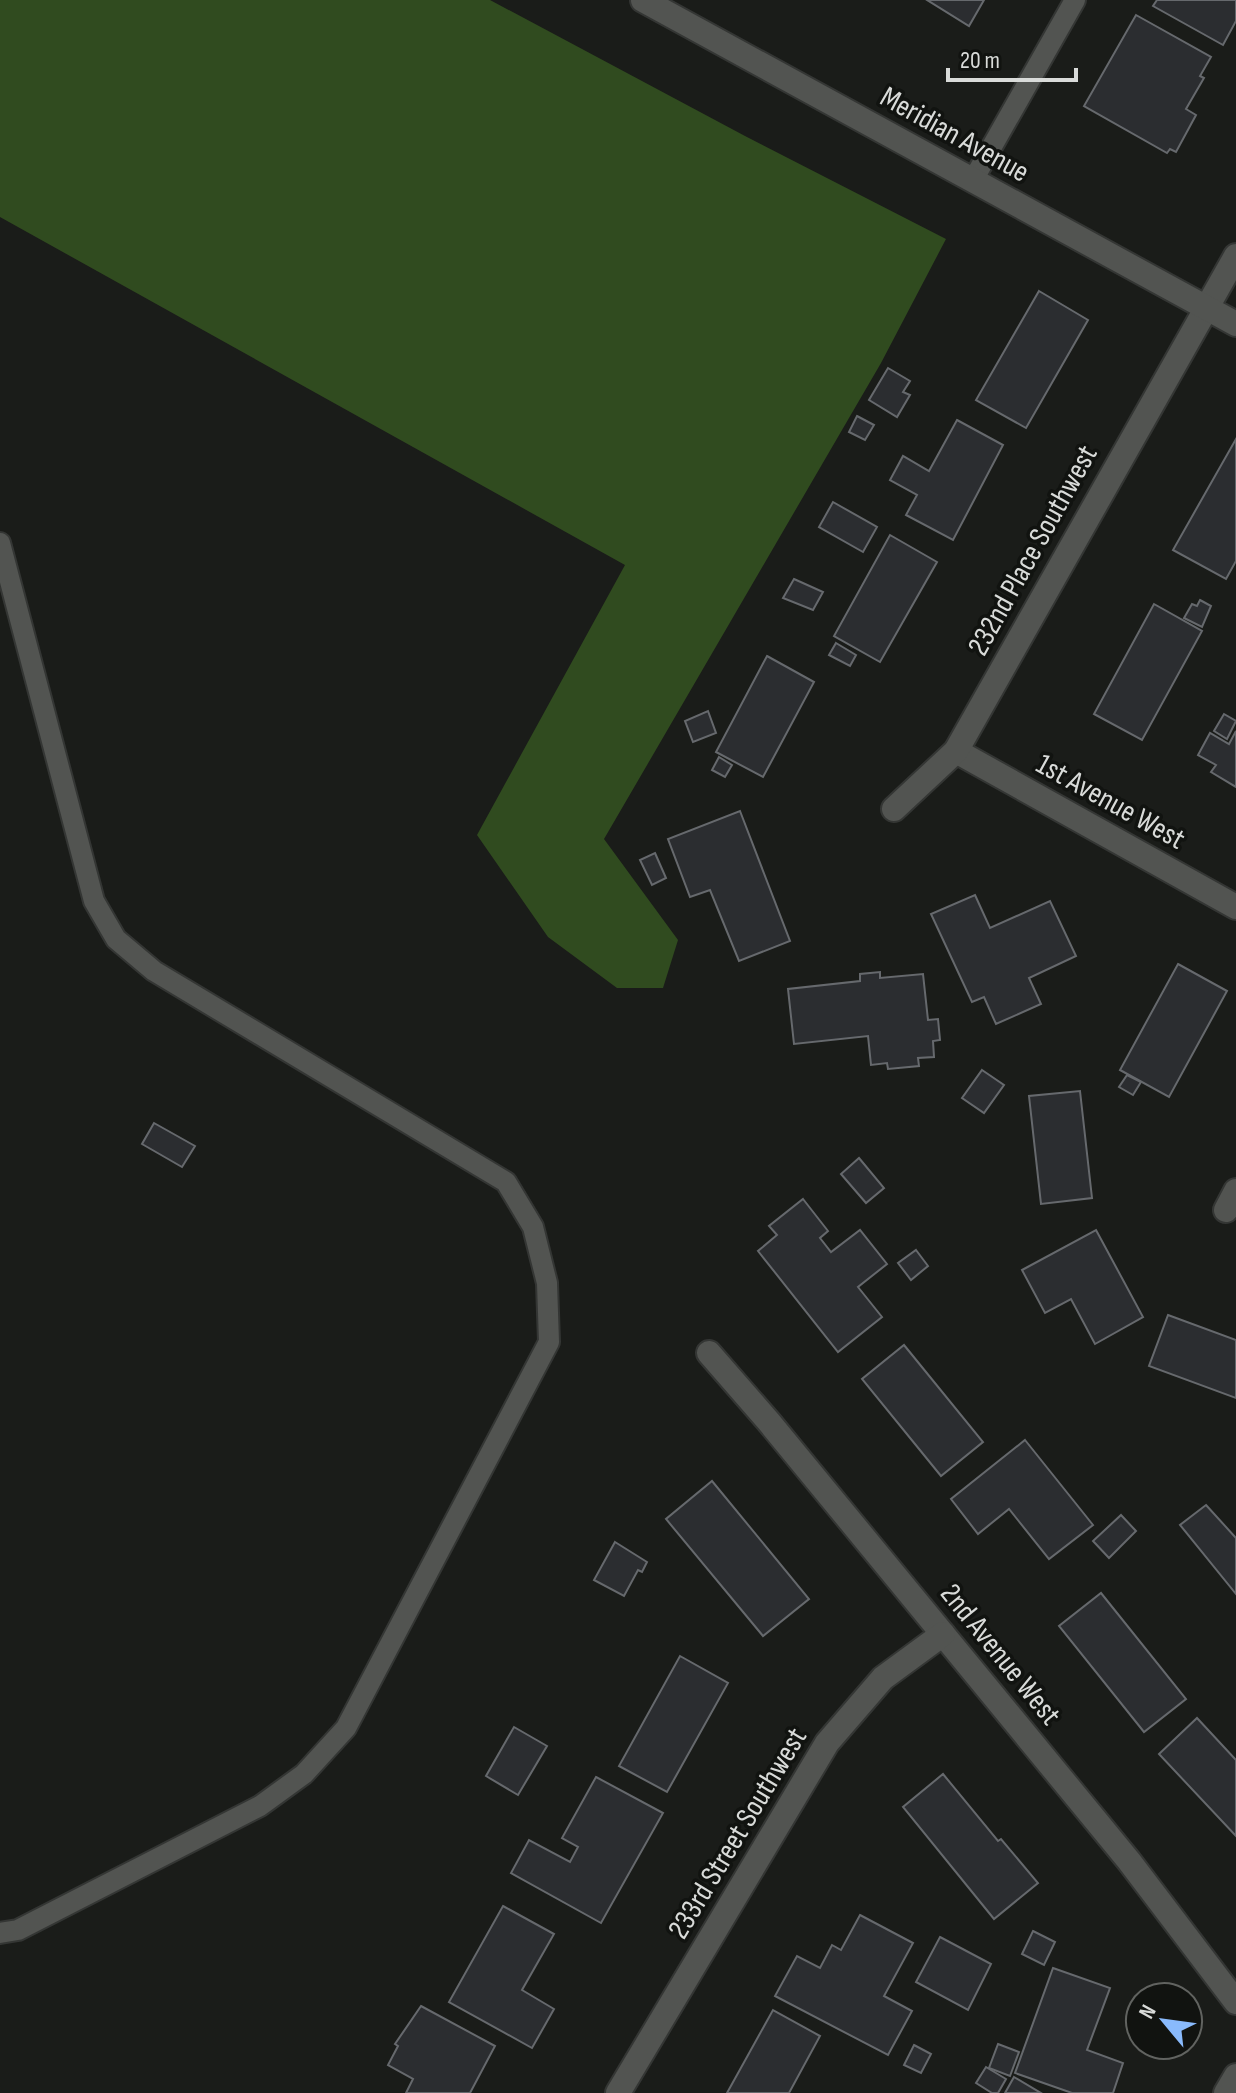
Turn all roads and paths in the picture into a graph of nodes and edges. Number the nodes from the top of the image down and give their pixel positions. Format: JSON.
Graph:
{"nodes":[{"id":1,"x":643,"y":0,"type":"edge"},
{"id":2,"x":1075,"y":0,"type":"edge"},
{"id":3,"x":973,"y":180,"type":"junction"},
{"id":4,"x":1236,"y":256,"type":"edge"},
{"id":5,"x":1206,"y":307,"type":"junction"},
{"id":6,"x":1236,"y":324,"type":"edge"},
{"id":7,"x":0,"y":543,"type":"edge"},
{"id":8,"x":956,"y":751,"type":"junction"},
{"id":9,"x":894,"y":809,"type":"dead end"},
{"id":10,"x":1236,"y":907,"type":"edge"},
{"id":11,"x":709,"y":1353,"type":"dead end"},
{"id":12,"x":943,"y":1634,"type":"junction"},
{"id":13,"x":0,"y":1933,"type":"edge"},
{"id":14,"x":1236,"y":2002,"type":"edge"},
{"id":15,"x":1236,"y":2076,"type":"edge"},
{"id":16,"x":618,"y":2093,"type":"edge"},
{"id":17,"x":1226,"y":2093,"type":"edge"}],
"edges":[{"from":1,"to":3,"type":"street","name":"Meridian Avenue"},
{"from":2,"to":3,"type":"lane"},
{"from":3,"to":5,"type":"street","name":"Meridian Avenue"},
{"from":4,"to":5,"type":"street","name":"232nd Place Southwest"},
{"from":5,"to":6,"type":"street","name":"Meridian Avenue"},
{"from":5,"to":8,"type":"street","name":"232nd Place Southwest"},
{"from":7,"to":13,"type":"lane"},
{"from":8,"to":9,"type":"street","name":"232nd Place Southwest"},
{"from":8,"to":10,"type":"street","name":"1st Avenue West"},
{"from":11,"to":12,"type":"street","name":"2nd Avenue West"},
{"from":12,"to":14,"type":"street","name":"2nd Avenue West"},
{"from":12,"to":16,"type":"street","name":"233rd Street Southwest"},
{"from":15,"to":17,"type":"street"}]}
